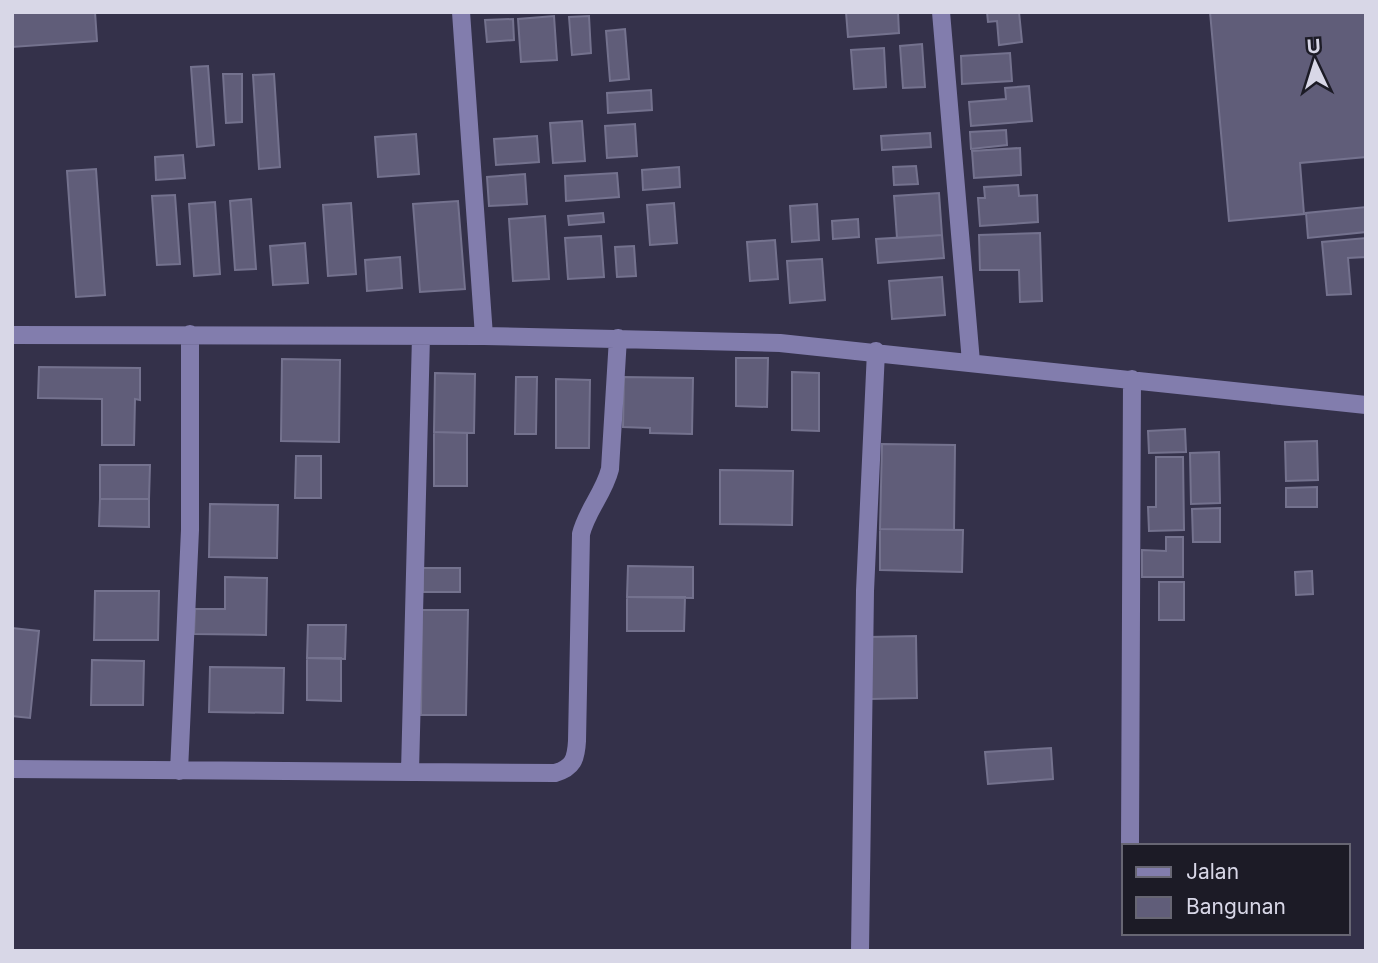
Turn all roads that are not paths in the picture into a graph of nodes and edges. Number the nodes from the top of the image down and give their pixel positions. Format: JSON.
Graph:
{"nodes":[{"id":1,"x":461,"y":12,"type":"edge"},
{"id":2,"x":941,"y":12,"type":"edge"},
{"id":3,"x":190,"y":334,"type":"junction"},
{"id":4,"x":12,"y":335,"type":"edge"},
{"id":5,"x":422,"y":336,"type":"junction"},
{"id":6,"x":484,"y":336,"type":"junction"},
{"id":7,"x":618,"y":338,"type":"junction"},
{"id":8,"x":876,"y":351,"type":"junction"},
{"id":9,"x":971,"y":362,"type":"junction"},
{"id":10,"x":1132,"y":379,"type":"junction"},
{"id":11,"x":1366,"y":405,"type":"edge"},
{"id":12,"x":12,"y":769,"type":"edge"},
{"id":13,"x":179,"y":771,"type":"junction"},
{"id":14,"x":410,"y":772,"type":"junction"},
{"id":15,"x":1130,"y":844,"type":"edge"},
{"id":16,"x":860,"y":951,"type":"edge"}],
"edges":[{"from":1,"to":6,"type":"street"},
{"from":2,"to":9,"type":"street"},
{"from":3,"to":4,"type":"street"},
{"from":3,"to":5,"type":"street"},
{"from":3,"to":13,"type":"street"},
{"from":5,"to":6,"type":"street"},
{"from":5,"to":14,"type":"street"},
{"from":6,"to":7,"type":"street"},
{"from":7,"to":8,"type":"street"},
{"from":7,"to":14,"type":"street"},
{"from":8,"to":9,"type":"street"},
{"from":8,"to":16,"type":"street"},
{"from":9,"to":10,"type":"street"},
{"from":10,"to":11,"type":"street"},
{"from":10,"to":15,"type":"street"},
{"from":12,"to":13,"type":"street"},
{"from":13,"to":14,"type":"street"}]}
